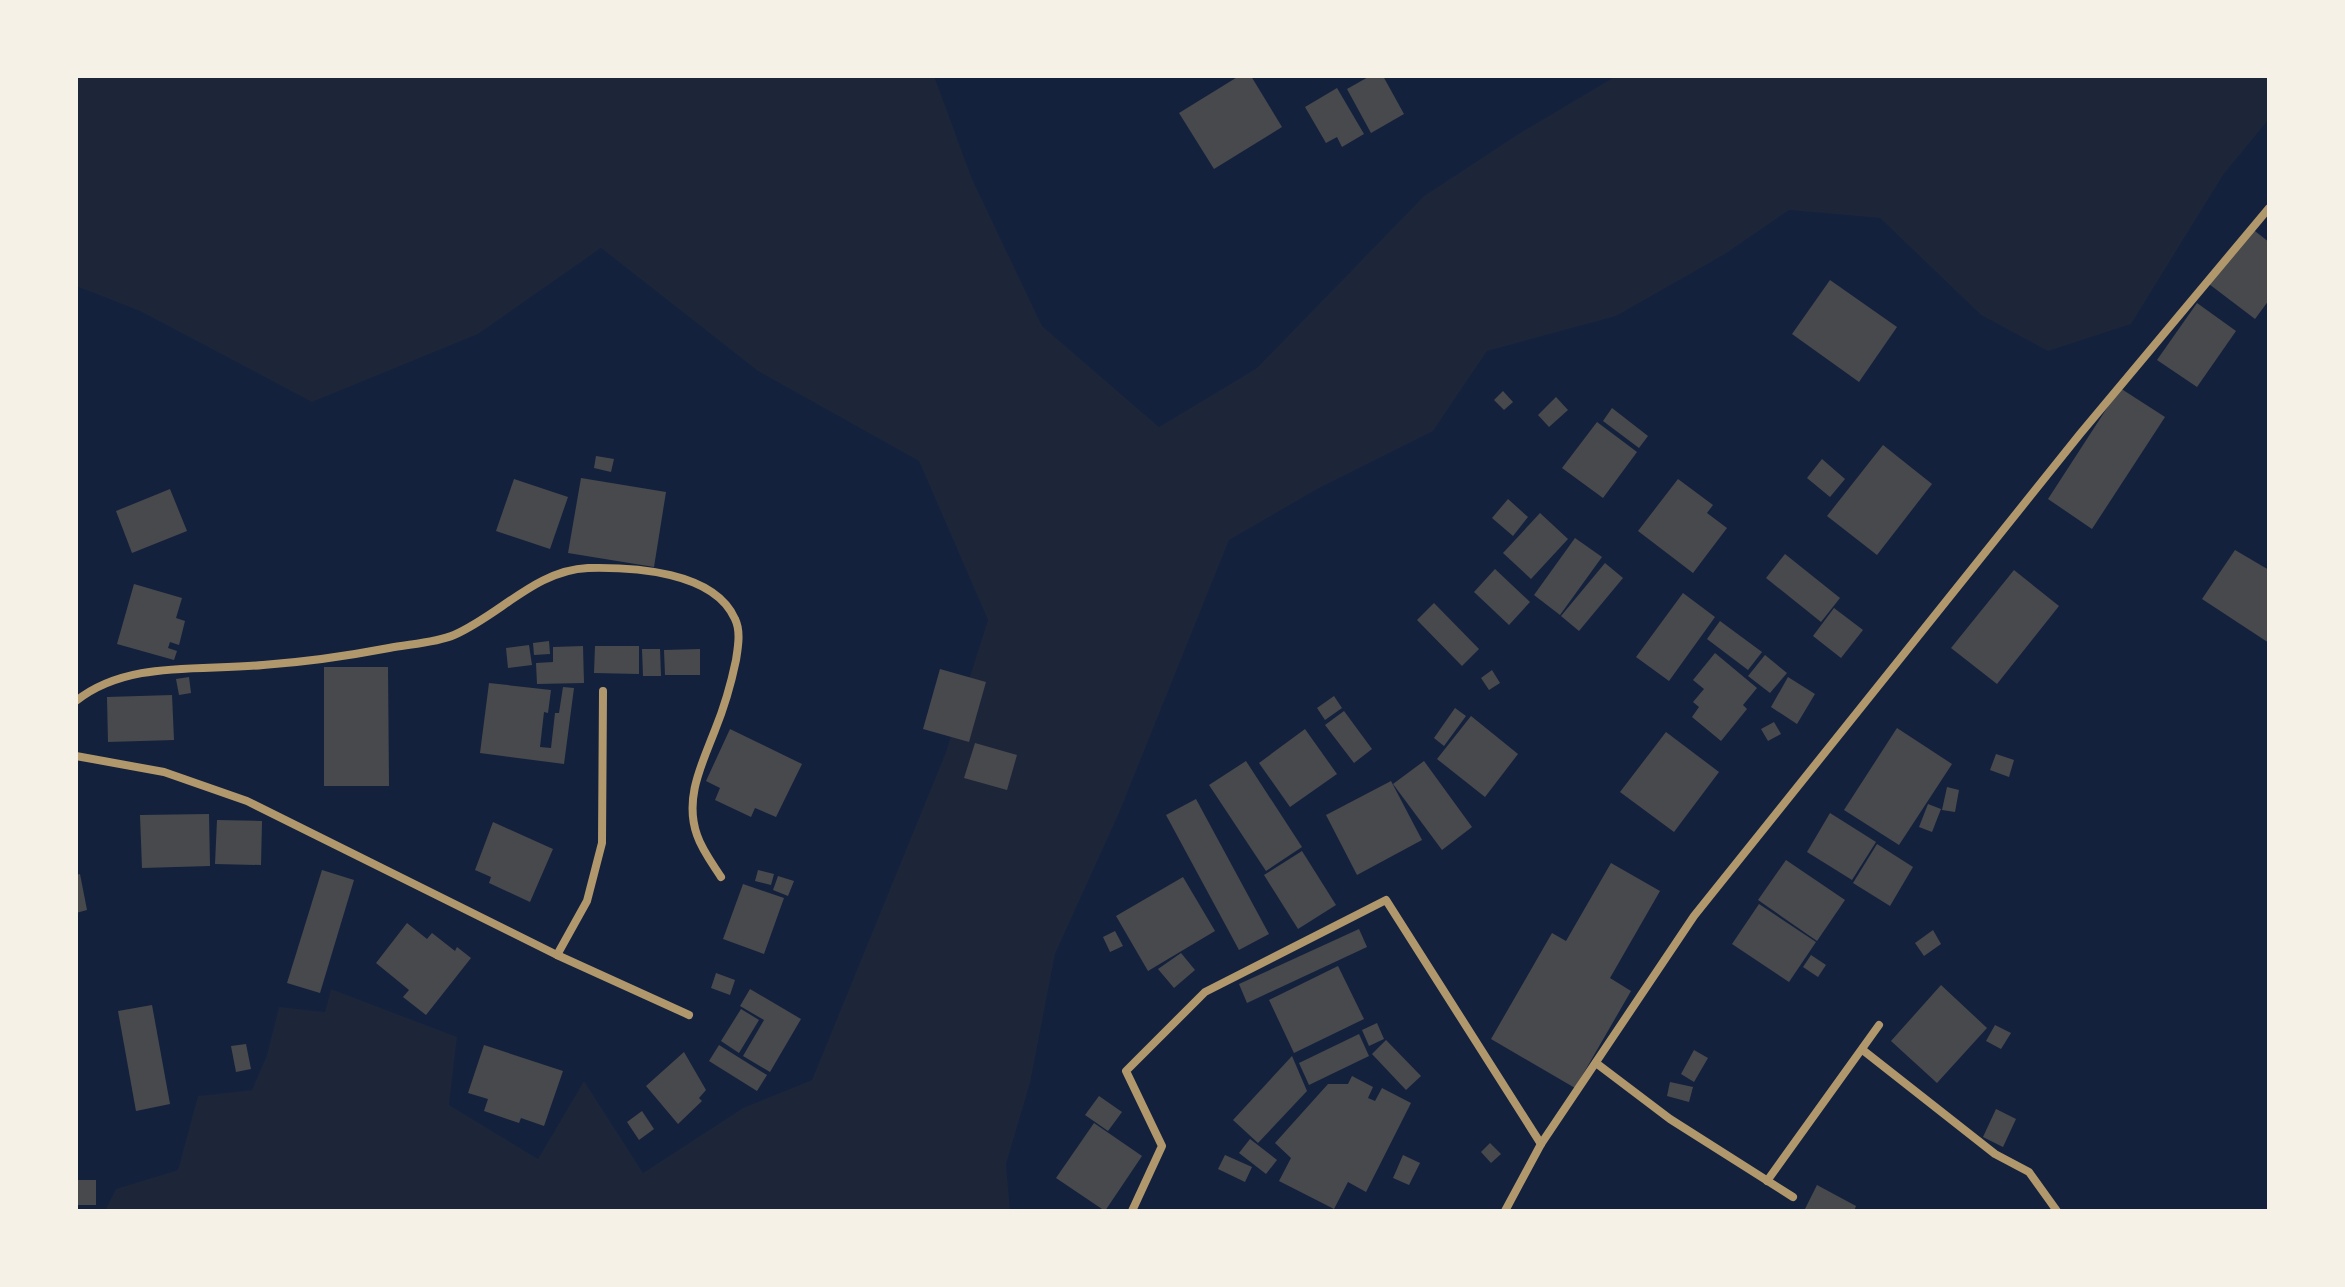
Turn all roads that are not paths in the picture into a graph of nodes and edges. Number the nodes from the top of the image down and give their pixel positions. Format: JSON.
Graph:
{"nodes":[{"id":1,"x":2269,"y":208,"type":"edge"},
{"id":2,"x":603,"y":691,"type":"dead end"},
{"id":3,"x":76,"y":701,"type":"edge"},
{"id":4,"x":76,"y":756,"type":"edge"},
{"id":5,"x":721,"y":877,"type":"dead end"},
{"id":6,"x":557,"y":955,"type":"junction"},
{"id":7,"x":689,"y":1015,"type":"dead end"},
{"id":8,"x":1879,"y":1025,"type":"dead end"},
{"id":9,"x":1864,"y":1051,"type":"junction"},
{"id":10,"x":1596,"y":1063,"type":"junction"},
{"id":11,"x":1541,"y":1144,"type":"junction"},
{"id":12,"x":1767,"y":1181,"type":"junction"},
{"id":13,"x":1793,"y":1197,"type":"dead end"},
{"id":14,"x":1132,"y":1211,"type":"edge"},
{"id":15,"x":1505,"y":1211,"type":"edge"},
{"id":16,"x":2057,"y":1211,"type":"edge"}],
"edges":[{"from":1,"to":10,"type":"street"},
{"from":2,"to":6,"type":"street"},
{"from":3,"to":5,"type":"street"},
{"from":4,"to":6,"type":"street"},
{"from":6,"to":7,"type":"street"},
{"from":8,"to":9,"type":"street"},
{"from":9,"to":12,"type":"street"},
{"from":9,"to":16,"type":"street"},
{"from":10,"to":11,"type":"street"},
{"from":10,"to":12,"type":"street"},
{"from":11,"to":14,"type":"street"},
{"from":11,"to":15,"type":"street"},
{"from":12,"to":13,"type":"street"}]}
